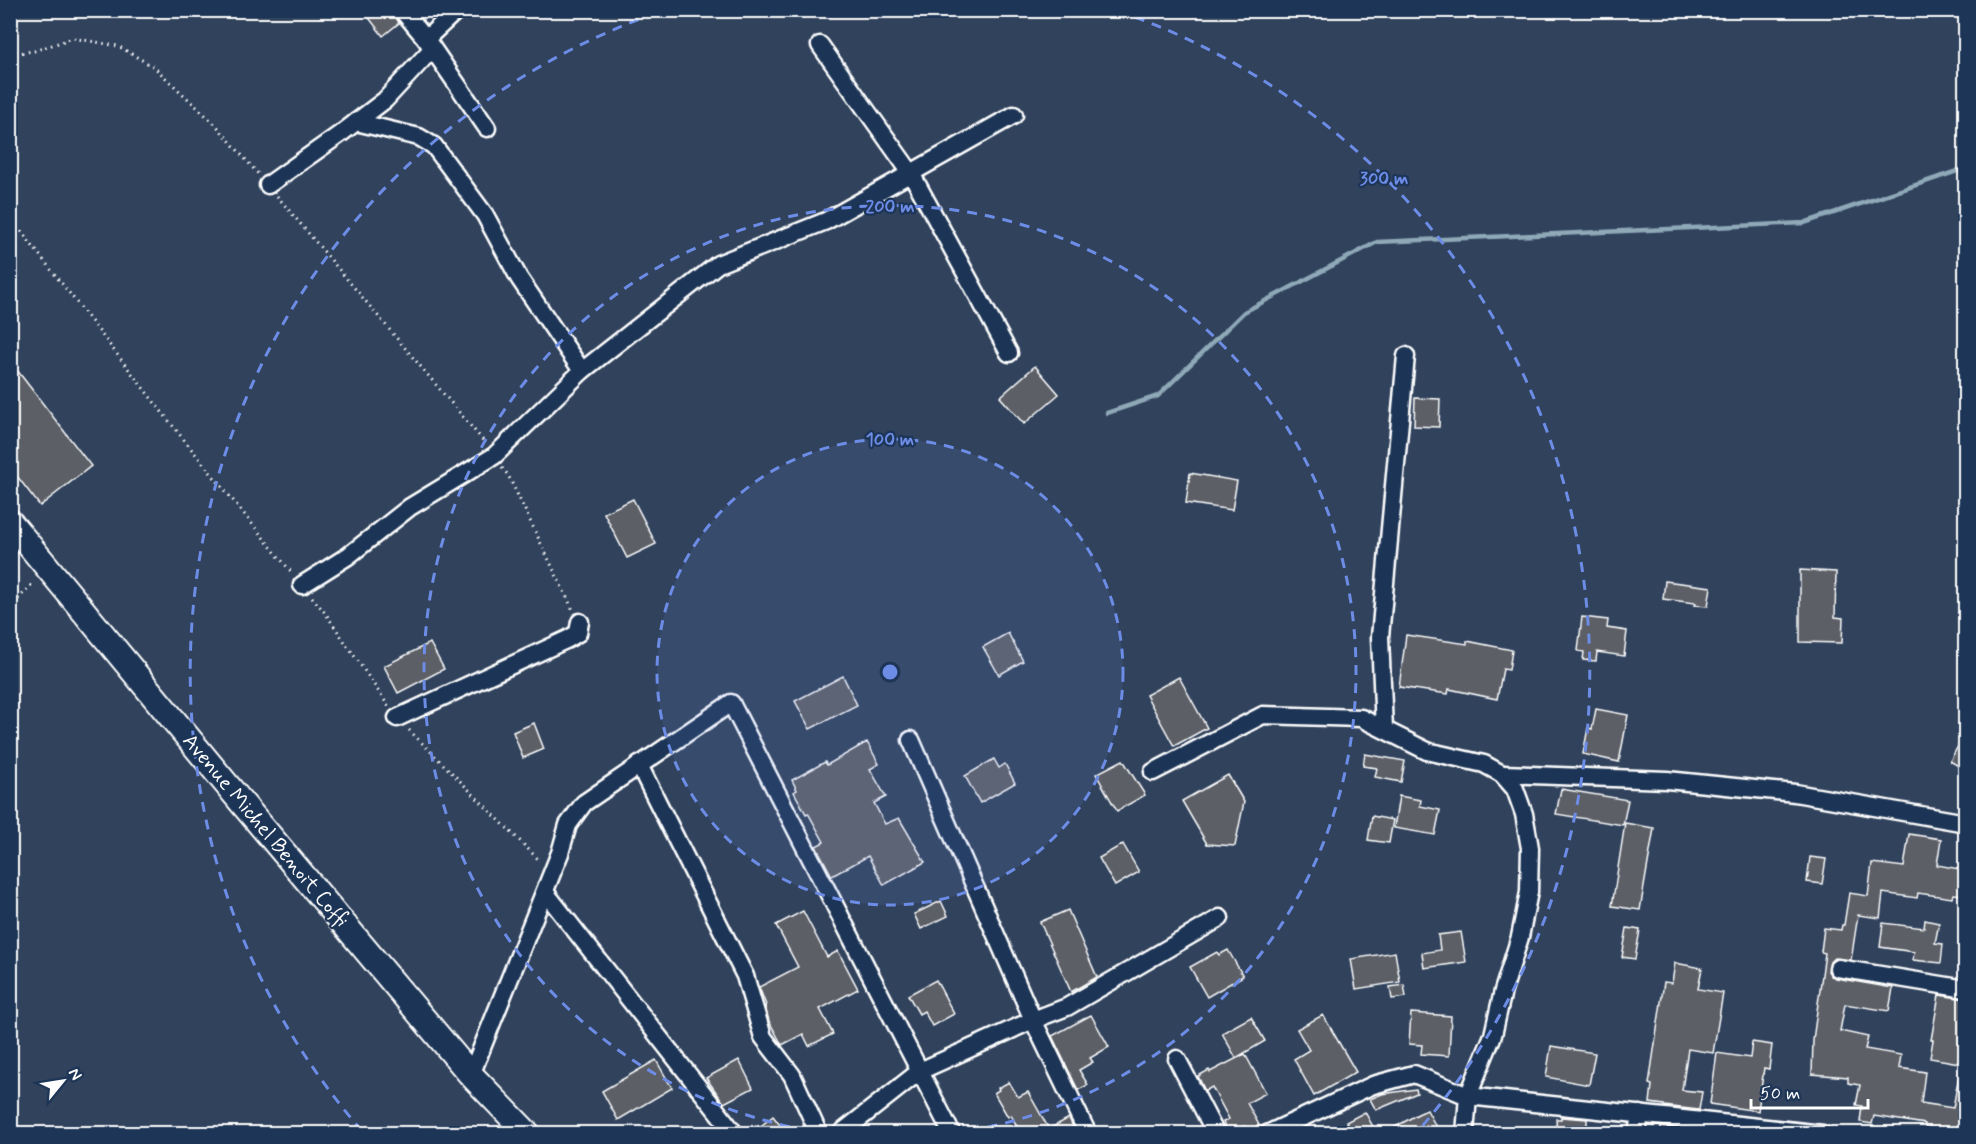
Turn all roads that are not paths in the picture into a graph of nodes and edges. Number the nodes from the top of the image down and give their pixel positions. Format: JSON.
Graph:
{"nodes":[{"id":1,"x":402,"y":10,"type":"edge"},
{"id":2,"x":457,"y":10,"type":"edge"},
{"id":3,"x":429,"y":44,"type":"junction"},
{"id":4,"x":820,"y":45,"type":"dead end"},
{"id":5,"x":1014,"y":115,"type":"dead end"},
{"id":6,"x":356,"y":122,"type":"junction"},
{"id":7,"x":487,"y":129,"type":"dead end"},
{"id":8,"x":911,"y":173,"type":"junction"},
{"id":9,"x":268,"y":185,"type":"road end"},
{"id":10,"x":1009,"y":353,"type":"dead end"},
{"id":11,"x":1406,"y":356,"type":"dead end"},
{"id":12,"x":582,"y":371,"type":"junction"},
{"id":13,"x":10,"y":522,"type":"edge"},
{"id":14,"x":302,"y":585,"type":"road end"},
{"id":15,"x":580,"y":622,"type":"road end"},
{"id":16,"x":397,"y":718,"type":"road end"},
{"id":17,"x":1384,"y":729,"type":"junction"},
{"id":18,"x":911,"y":740,"type":"dead end"},
{"id":19,"x":639,"y":765,"type":"junction"},
{"id":20,"x":1153,"y":772,"type":"dead end"},
{"id":21,"x":1502,"y":774,"type":"junction"},
{"id":22,"x":1965,"y":823,"type":"edge"},
{"id":23,"x":545,"y":892,"type":"junction"},
{"id":24,"x":1220,"y":918,"type":"dead end"},
{"id":25,"x":1838,"y":968,"type":"dead end"},
{"id":26,"x":1965,"y":989,"type":"edge"},
{"id":27,"x":1033,"y":1020,"type":"junction"},
{"id":28,"x":1177,"y":1059,"type":"dead end"},
{"id":29,"x":920,"y":1071,"type":"junction"},
{"id":30,"x":471,"y":1075,"type":"junction"},
{"id":31,"x":1468,"y":1096,"type":"junction"},
{"id":32,"x":1640,"y":1114,"type":"junction"},
{"id":33,"x":528,"y":1134,"type":"edge"},
{"id":34,"x":735,"y":1134,"type":"edge"},
{"id":35,"x":819,"y":1134,"type":"edge"},
{"id":36,"x":840,"y":1134,"type":"edge"},
{"id":37,"x":952,"y":1134,"type":"edge"},
{"id":38,"x":1088,"y":1134,"type":"edge"},
{"id":39,"x":1216,"y":1134,"type":"edge"},
{"id":40,"x":1267,"y":1134,"type":"edge"},
{"id":41,"x":1465,"y":1134,"type":"edge"},
{"id":42,"x":1637,"y":1134,"type":"edge"},
{"id":43,"x":1823,"y":1134,"type":"edge"}],
"edges":[{"from":1,"to":3,"type":"street"},
{"from":2,"to":3,"type":"street"},
{"from":3,"to":6,"type":"street"},
{"from":3,"to":7,"type":"street"},
{"from":4,"to":8,"type":"street"},
{"from":5,"to":8,"type":"street"},
{"from":6,"to":9,"type":"street"},
{"from":6,"to":12,"type":"street"},
{"from":8,"to":10,"type":"street"},
{"from":8,"to":12,"type":"street"},
{"from":11,"to":17,"type":"street"},
{"from":12,"to":14,"type":"street"},
{"from":13,"to":30,"type":"street","name":"Avenue Michel Benoit Coffi"},
{"from":15,"to":16,"type":"street"},
{"from":17,"to":20,"type":"street"},
{"from":17,"to":21,"type":"street"},
{"from":18,"to":27,"type":"street"},
{"from":19,"to":23,"type":"street"},
{"from":19,"to":29,"type":"street"},
{"from":19,"to":35,"type":"street"},
{"from":21,"to":22,"type":"street"},
{"from":21,"to":31,"type":"street"},
{"from":23,"to":30,"type":"street"},
{"from":23,"to":34,"type":"street"},
{"from":24,"to":27,"type":"street"},
{"from":25,"to":26,"type":"street"},
{"from":27,"to":29,"type":"street"},
{"from":27,"to":38,"type":"street"},
{"from":28,"to":39,"type":"street"},
{"from":29,"to":36,"type":"street"},
{"from":29,"to":37,"type":"street"},
{"from":30,"to":33,"type":"street","name":"Avenue Michel Benoit Coffi"},
{"from":31,"to":32,"type":"street"},
{"from":31,"to":40,"type":"street"},
{"from":31,"to":41,"type":"street"},
{"from":32,"to":42,"type":"street"},
{"from":32,"to":43,"type":"street"}]}
